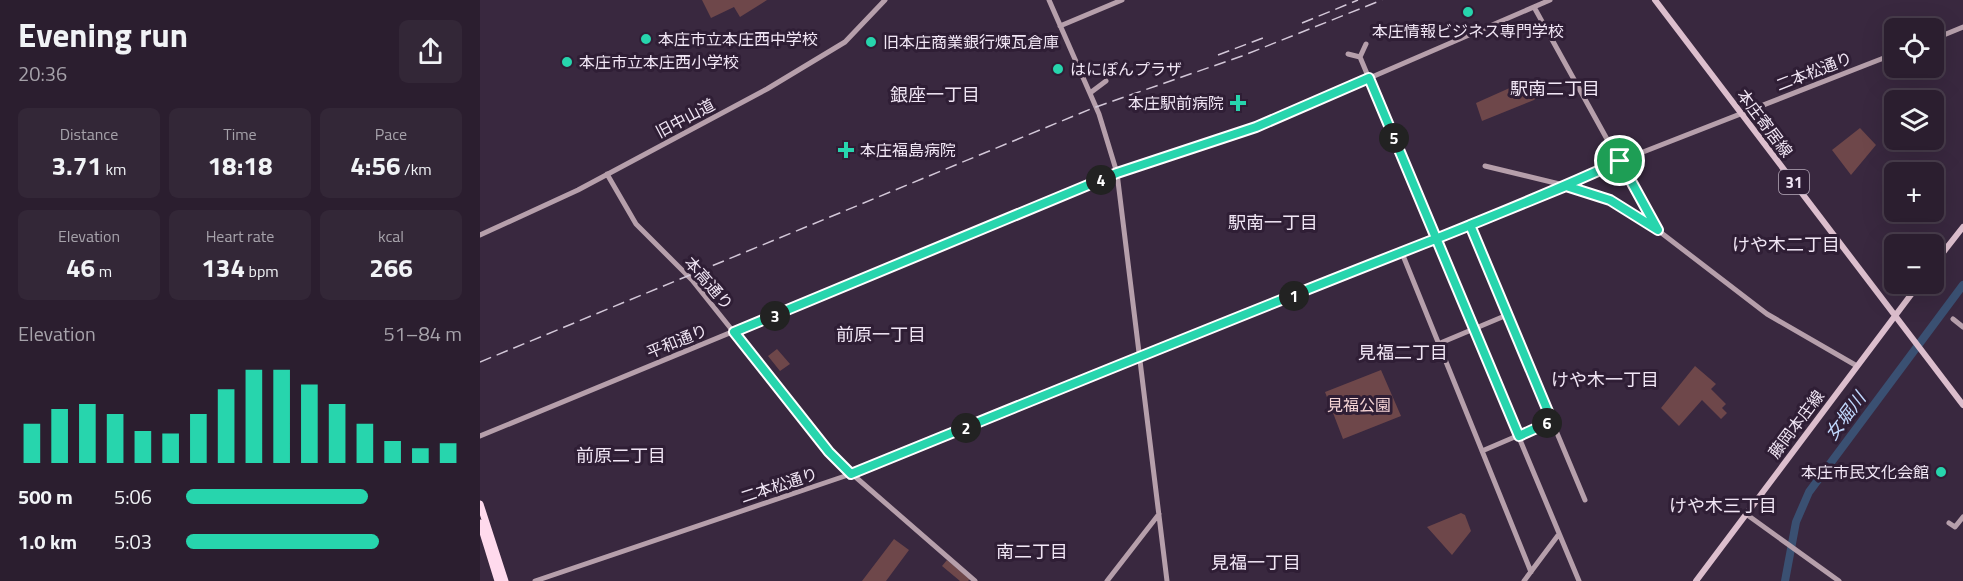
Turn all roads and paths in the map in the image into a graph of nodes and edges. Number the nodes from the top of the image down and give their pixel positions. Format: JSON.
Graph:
{"nodes":[{"id":1,"x":885,"y":0,"type":"edge"},
{"id":2,"x":1049,"y":0,"type":"edge"},
{"id":3,"x":1122,"y":0,"type":"edge"},
{"id":4,"x":1550,"y":0,"type":"edge"},
{"id":5,"x":1655,"y":0,"type":"edge"},
{"id":6,"x":1534,"y":7,"type":"junction"},
{"id":7,"x":1060,"y":26,"type":"junction"},
{"id":8,"x":1963,"y":27,"type":"edge"},
{"id":9,"x":1944,"y":35,"type":"edge"},
{"id":10,"x":1366,"y":44,"type":"dead end"},
{"id":11,"x":1348,"y":54,"type":"dead end"},
{"id":12,"x":1360,"y":57,"type":"junction"},
{"id":13,"x":1884,"y":58,"type":"edge"},
{"id":14,"x":1369,"y":78,"type":"junction"},
{"id":15,"x":1087,"y":86,"type":"junction"},
{"id":16,"x":1090,"y":93,"type":"junction"},
{"id":17,"x":1741,"y":113,"type":"junction"},
{"id":18,"x":1620,"y":161,"type":"junction"},
{"id":19,"x":1485,"y":166,"type":"dead end"},
{"id":20,"x":1117,"y":173,"type":"junction"},
{"id":21,"x":607,"y":174,"type":"junction"},
{"id":22,"x":1566,"y":186,"type":"junction"},
{"id":23,"x":1470,"y":225,"type":"junction"},
{"id":24,"x":1963,"y":227,"type":"edge"},
{"id":25,"x":1658,"y":230,"type":"junction"},
{"id":26,"x":480,"y":235,"type":"edge"},
{"id":27,"x":1437,"y":238,"type":"junction"},
{"id":28,"x":1944,"y":251,"type":"edge"},
{"id":29,"x":1402,"y":253,"type":"junction"},
{"id":30,"x":1911,"y":294,"type":"edge"},
{"id":31,"x":1507,"y":315,"type":"junction"},
{"id":32,"x":1895,"y":315,"type":"junction"},
{"id":33,"x":1953,"y":319,"type":"dead end"},
{"id":34,"x":1963,"y":327,"type":"edge"},
{"id":35,"x":1473,"y":329,"type":"junction"},
{"id":36,"x":734,"y":332,"type":"junction"},
{"id":37,"x":1438,"y":344,"type":"junction"},
{"id":38,"x":1141,"y":356,"type":"junction"},
{"id":39,"x":1857,"y":366,"type":"junction"},
{"id":40,"x":1963,"y":405,"type":"edge"},
{"id":41,"x":1552,"y":421,"type":"junction"},
{"id":42,"x":480,"y":436,"type":"edge"},
{"id":43,"x":1519,"y":436,"type":"junction"},
{"id":44,"x":1482,"y":451,"type":"junction"},
{"id":45,"x":851,"y":474,"type":"junction"},
{"id":46,"x":1585,"y":500,"type":"dead end"},
{"id":47,"x":480,"y":504,"type":"edge"},
{"id":48,"x":1159,"y":514,"type":"junction"},
{"id":49,"x":1746,"y":514,"type":"junction"},
{"id":50,"x":1963,"y":517,"type":"edge"},
{"id":51,"x":480,"y":523,"type":"edge"},
{"id":52,"x":1949,"y":523,"type":"dead end"},
{"id":53,"x":1559,"y":534,"type":"junction"},
{"id":54,"x":1531,"y":572,"type":"junction"},
{"id":55,"x":498,"y":581,"type":"edge"},
{"id":56,"x":505,"y":581,"type":"edge"},
{"id":57,"x":535,"y":581,"type":"edge"},
{"id":58,"x":975,"y":581,"type":"edge"},
{"id":59,"x":1107,"y":581,"type":"edge"},
{"id":60,"x":1167,"y":581,"type":"edge"},
{"id":61,"x":1524,"y":581,"type":"edge"},
{"id":62,"x":1579,"y":581,"type":"edge"},
{"id":63,"x":1696,"y":581,"type":"edge"},
{"id":64,"x":1839,"y":581,"type":"edge"}],
"edges":[{"from":1,"to":21,"type":"street","name":"旧中山道"},
{"from":2,"to":7,"type":"street"},
{"from":3,"to":7,"type":"street"},
{"from":4,"to":6,"type":"street","name":"平和通り"},
{"from":5,"to":17,"type":"main road","name":"本庄寄居線","number":"31"},
{"from":6,"to":14,"type":"street","name":"平和通り"},
{"from":6,"to":18,"type":"street"},
{"from":7,"to":15,"type":"street"},
{"from":8,"to":9,"type":"street"},
{"from":10,"to":12,"type":"street"},
{"from":11,"to":12,"type":"street"},
{"from":12,"to":14,"type":"street"},
{"from":13,"to":17,"type":"street","name":"二本松通り"},
{"from":14,"to":20,"type":"street","name":"平和通り"},
{"from":14,"to":27,"type":"street"},
{"from":15,"to":16,"type":"street"},
{"from":15,"to":16,"type":"street"},
{"from":16,"to":20,"type":"street"},
{"from":17,"to":18,"type":"street","name":"二本松通り"},
{"from":17,"to":32,"type":"main road","name":"本庄寄居線","number":"31"},
{"from":18,"to":22,"type":"street","name":"二本松通り"},
{"from":18,"to":25,"type":"street"},
{"from":19,"to":22,"type":"street"},
{"from":20,"to":36,"type":"street","name":"平和通り"},
{"from":20,"to":38,"type":"street"},
{"from":21,"to":26,"type":"street","name":"旧中山道"},
{"from":21,"to":36,"type":"street","name":"本高通り"},
{"from":22,"to":23,"type":"street","name":"二本松通り"},
{"from":22,"to":25,"type":"street"},
{"from":23,"to":27,"type":"street","name":"二本松通り"},
{"from":23,"to":31,"type":"street"},
{"from":24,"to":28,"type":"main road"},
{"from":25,"to":39,"type":"street"},
{"from":27,"to":29,"type":"street","name":"二本松通り"},
{"from":27,"to":35,"type":"street"},
{"from":29,"to":37,"type":"street"},
{"from":29,"to":38,"type":"street","name":"二本松通り"},
{"from":30,"to":32,"type":"main road","name":"藤岡本庄線"},
{"from":31,"to":35,"type":"street"},
{"from":31,"to":41,"type":"street"},
{"from":32,"to":39,"type":"main road","name":"藤岡本庄線"},
{"from":32,"to":40,"type":"main road","name":"本庄寄居線","number":"31"},
{"from":33,"to":34,"type":"street"},
{"from":35,"to":37,"type":"street"},
{"from":35,"to":43,"type":"street"},
{"from":36,"to":42,"type":"street","name":"平和通り"},
{"from":36,"to":45,"type":"street","name":"本高通り"},
{"from":37,"to":44,"type":"street"},
{"from":38,"to":45,"type":"street","name":"二本松通り"},
{"from":38,"to":48,"type":"street"},
{"from":39,"to":49,"type":"main road","name":"藤岡本庄線"},
{"from":41,"to":43,"type":"street"},
{"from":41,"to":46,"type":"street"},
{"from":43,"to":44,"type":"street"},
{"from":43,"to":53,"type":"street"},
{"from":44,"to":54,"type":"street"},
{"from":45,"to":57,"type":"street","name":"二本松通り"},
{"from":45,"to":58,"type":"street","name":"本高通り"},
{"from":47,"to":56,"type":"highway"},
{"from":48,"to":59,"type":"street"},
{"from":48,"to":60,"type":"street"},
{"from":49,"to":63,"type":"main road","name":"藤岡本庄線"},
{"from":49,"to":64,"type":"street"},
{"from":50,"to":52,"type":"street"},
{"from":51,"to":55,"type":"highway"},
{"from":53,"to":54,"type":"street"},
{"from":53,"to":62,"type":"street"},
{"from":54,"to":61,"type":"street"}]}
